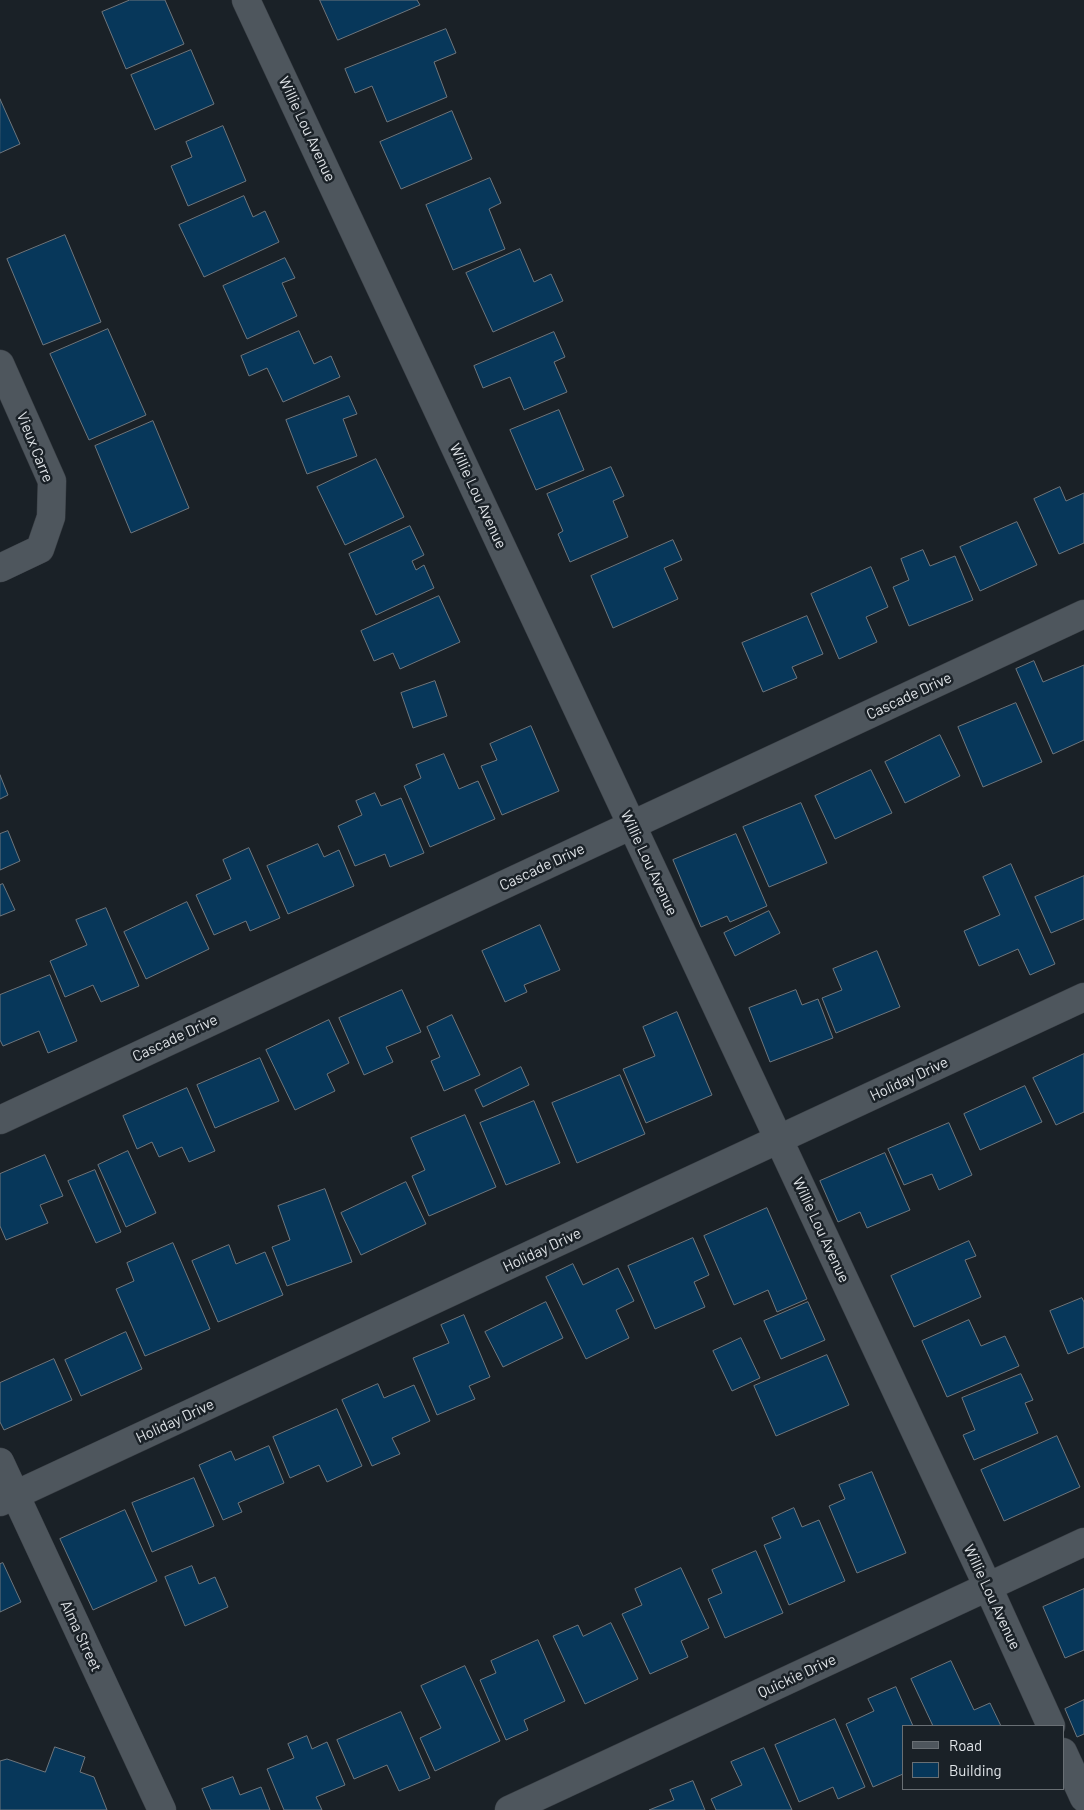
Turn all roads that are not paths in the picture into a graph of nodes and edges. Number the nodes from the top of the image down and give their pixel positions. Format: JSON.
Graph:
{"nodes":[{"id":1,"x":246,"y":0,"type":"edge"},
{"id":2,"x":0,"y":364,"type":"edge"},
{"id":3,"x":0,"y":568,"type":"edge"},
{"id":4,"x":1084,"y":614,"type":"edge"},
{"id":5,"x":632,"y":826,"type":"junction"},
{"id":6,"x":1084,"y":997,"type":"edge"},
{"id":7,"x":0,"y":1120,"type":"edge"},
{"id":8,"x":779,"y":1140,"type":"junction"},
{"id":9,"x":0,"y":1462,"type":"edge"},
{"id":10,"x":8,"y":1499,"type":"edge"},
{"id":11,"x":1084,"y":1542,"type":"edge"},
{"id":12,"x":988,"y":1587,"type":"junction"},
{"id":13,"x":1051,"y":1725,"type":"edge"},
{"id":14,"x":1064,"y":1754,"type":"edge"},
{"id":15,"x":1084,"y":1798,"type":"edge"},
{"id":16,"x":162,"y":1810,"type":"edge"},
{"id":17,"x":509,"y":1810,"type":"edge"}],
"edges":[{"from":1,"to":5,"type":"street","name":"Willie Lou Avenue"},
{"from":2,"to":3,"type":"street","name":"Vieux Carre"},
{"from":4,"to":5,"type":"street","name":"Cascade Drive"},
{"from":5,"to":7,"type":"street","name":"Cascade Drive"},
{"from":5,"to":8,"type":"street","name":"Willie Lou Avenue"},
{"from":6,"to":8,"type":"street","name":"Holiday Drive"},
{"from":8,"to":10,"type":"street","name":"Holiday Drive"},
{"from":8,"to":12,"type":"street","name":"Willie Lou Avenue"},
{"from":9,"to":10,"type":"street","name":"Alma Street"},
{"from":10,"to":16,"type":"street","name":"Alma Street"},
{"from":11,"to":12,"type":"street","name":"Quickie Drive"},
{"from":12,"to":13,"type":"street","name":"Willie Lou Avenue"},
{"from":12,"to":17,"type":"street","name":"Quickie Drive"},
{"from":14,"to":15,"type":"street"}]}
